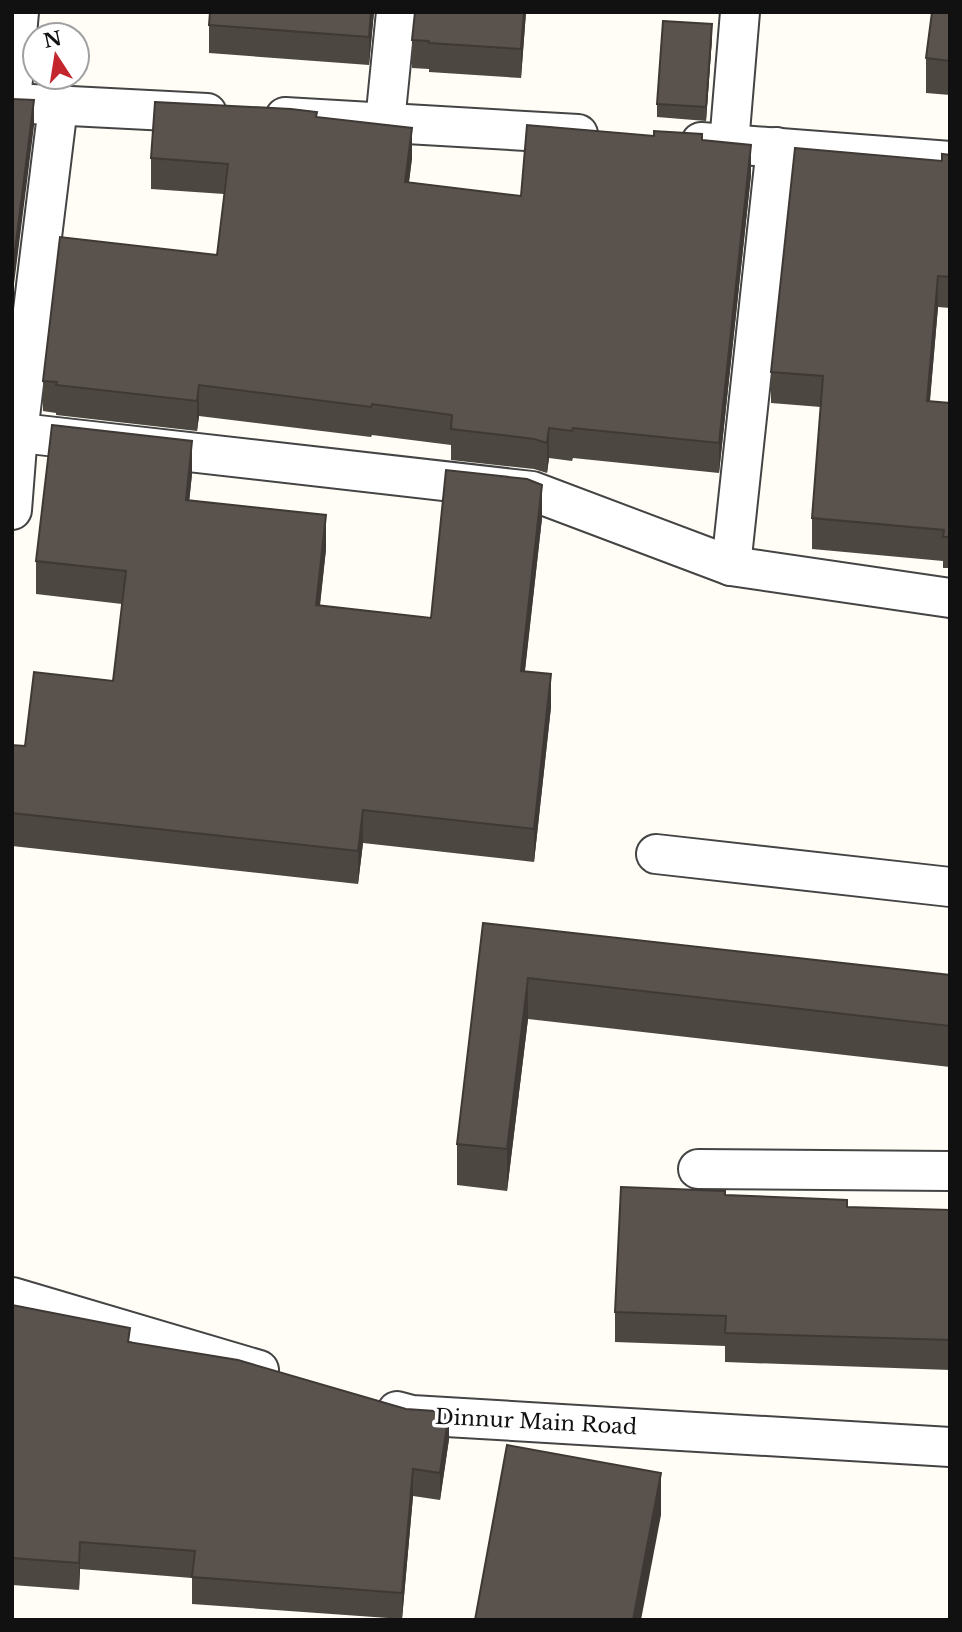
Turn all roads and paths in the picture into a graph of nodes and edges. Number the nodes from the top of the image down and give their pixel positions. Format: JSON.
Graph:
{"nodes":[{"id":1,"x":19,"y":12,"type":"edge"},
{"id":2,"x":396,"y":12,"type":"edge"},
{"id":3,"x":740,"y":12,"type":"edge"},
{"id":4,"x":12,"y":90,"type":"edge"},
{"id":5,"x":12,"y":103,"type":"edge"},
{"id":6,"x":58,"y":106,"type":"junction"},
{"id":7,"x":385,"y":122,"type":"junction"},
{"id":8,"x":619,"y":137,"type":"edge"},
{"id":9,"x":660,"y":139,"type":"edge"},
{"id":10,"x":729,"y":144,"type":"junction"},
{"id":11,"x":776,"y":147,"type":"junction"},
{"id":12,"x":950,"y":161,"type":"edge"},
{"id":13,"x":15,"y":433,"type":"edge"},
{"id":14,"x":12,"y":510,"type":"edge"},
{"id":15,"x":731,"y":566,"type":"junction"},
{"id":16,"x":950,"y":597,"type":"edge"},
{"id":17,"x":656,"y":854,"type":"dead end"},
{"id":18,"x":950,"y":887,"type":"edge"},
{"id":19,"x":698,"y":1169,"type":"dead end"},
{"id":20,"x":950,"y":1171,"type":"edge"},
{"id":21,"x":12,"y":1297,"type":"edge"},
{"id":22,"x":292,"y":1380,"type":"edge"},
{"id":23,"x":359,"y":1399,"type":"edge"},
{"id":24,"x":950,"y":1447,"type":"edge"}],
"edges":[{"from":1,"to":4,"type":"street"},
{"from":2,"to":7,"type":"street"},
{"from":3,"to":10,"type":"street"},
{"from":5,"to":6,"type":"street"},
{"from":6,"to":7,"type":"street"},
{"from":6,"to":13,"type":"street"},
{"from":7,"to":8,"type":"street"},
{"from":9,"to":10,"type":"street"},
{"from":10,"to":11,"type":"street"},
{"from":11,"to":12,"type":"street"},
{"from":11,"to":15,"type":"street"},
{"from":13,"to":14,"type":"street"},
{"from":13,"to":15,"type":"street"},
{"from":15,"to":16,"type":"street"},
{"from":17,"to":18,"type":"street"},
{"from":19,"to":20,"type":"street"},
{"from":21,"to":22,"type":"street"},
{"from":23,"to":24,"type":"street","name":"Dinnur Main Road"}]}
